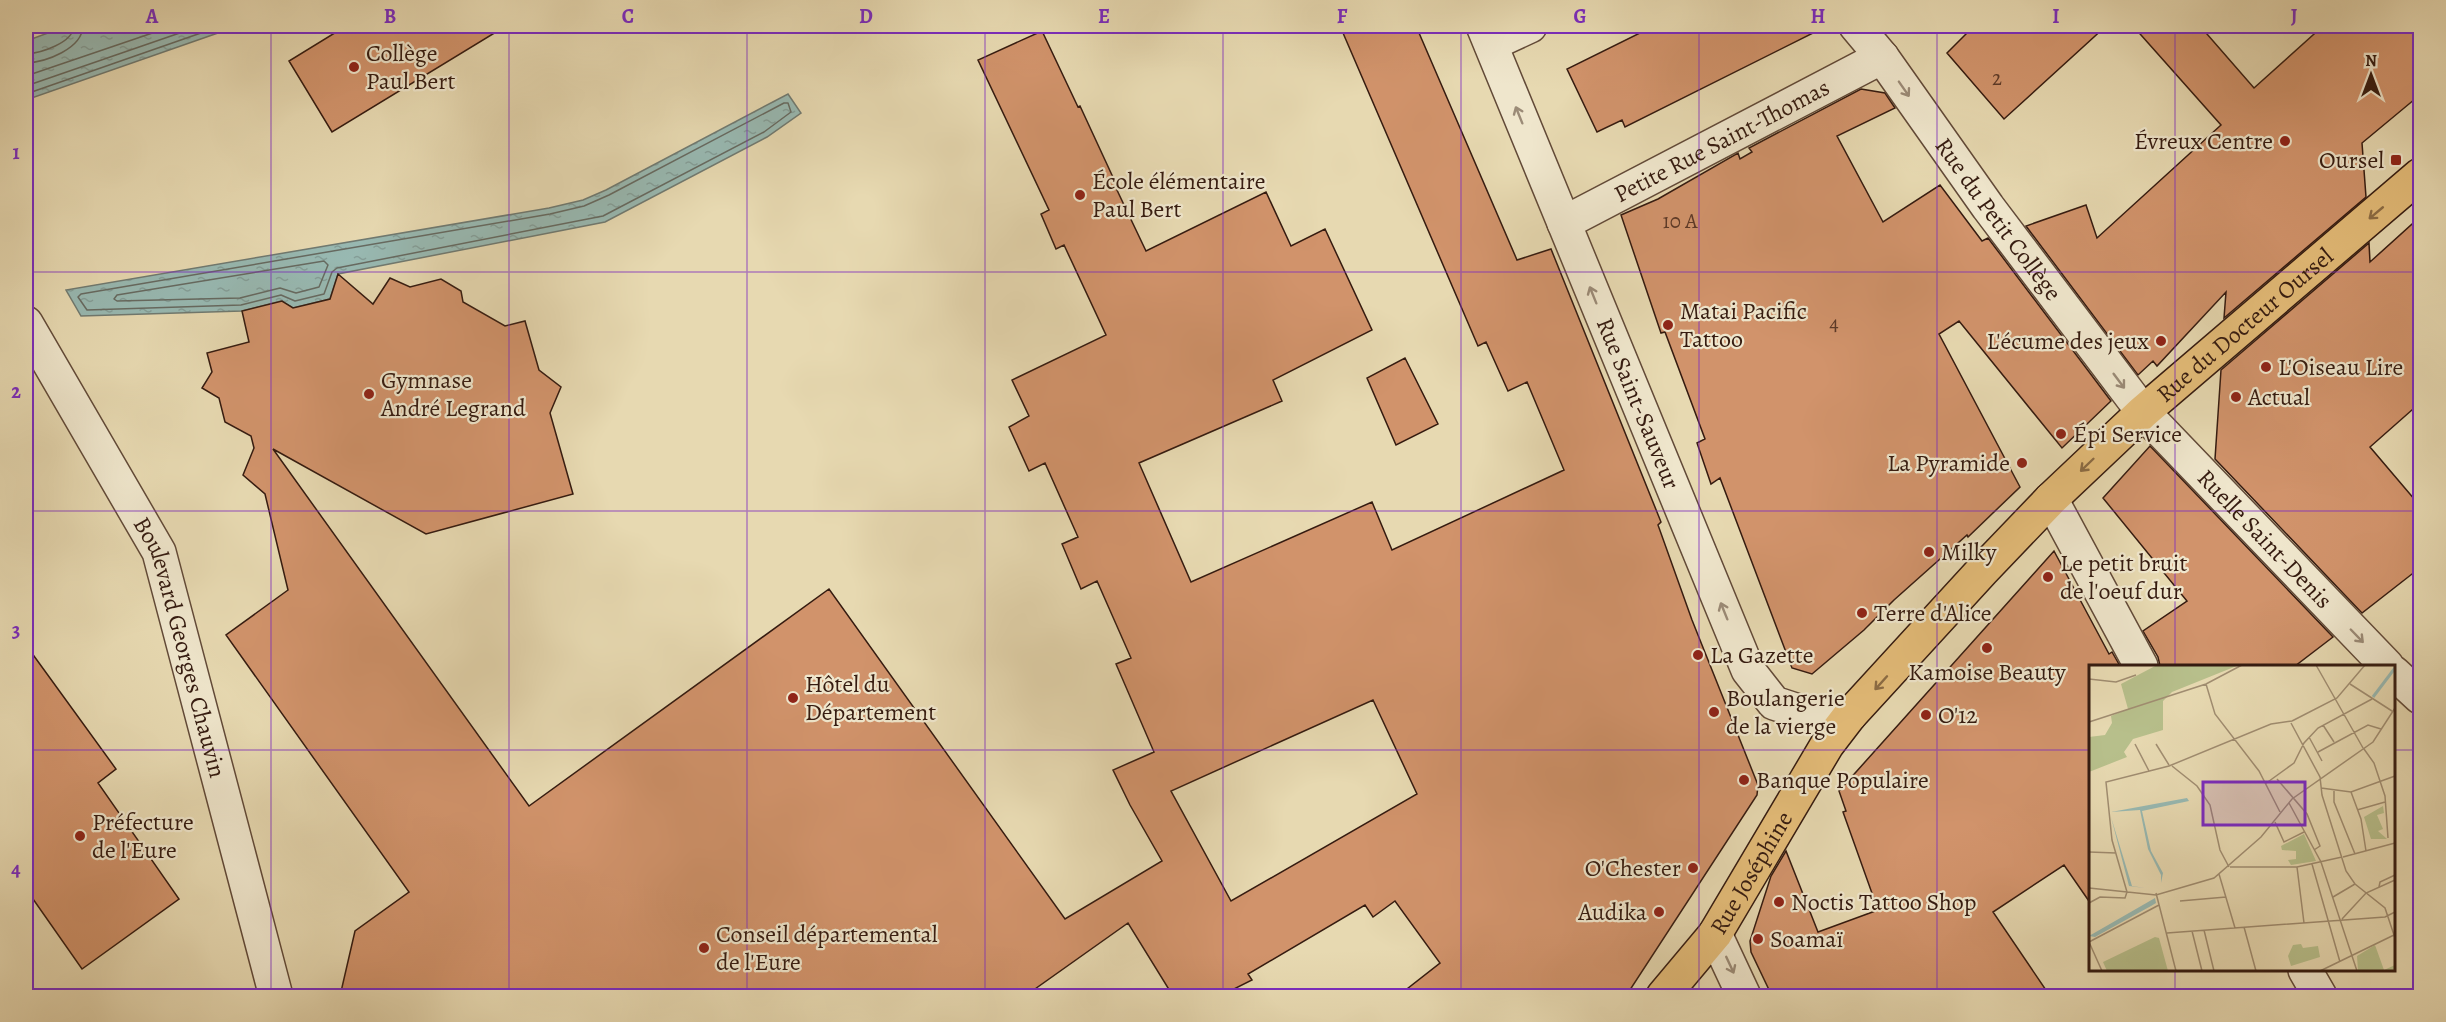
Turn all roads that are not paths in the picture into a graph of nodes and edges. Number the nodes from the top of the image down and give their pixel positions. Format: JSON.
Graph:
{"nodes":[{"id":1,"x":1530,"y":26,"type":"edge"},
{"id":2,"x":1856,"y":26,"type":"edge"},
{"id":3,"x":1487,"y":35,"type":"edge"},
{"id":4,"x":1882,"y":57,"type":"junction"},
{"id":5,"x":2421,"y":175,"type":"edge"},
{"id":6,"x":1564,"y":223,"type":"junction"},
{"id":7,"x":26,"y":323,"type":"edge"},
{"id":8,"x":2143,"y":412,"type":"junction"},
{"id":9,"x":2051,"y":499,"type":"junction"},
{"id":10,"x":2140,"y":665,"type":"edge"},
{"id":11,"x":2386,"y":665,"type":"edge"},
{"id":12,"x":2395,"y":674,"type":"edge"},
{"id":13,"x":2421,"y":697,"type":"edge"},
{"id":14,"x":1851,"y":715,"type":"junction"},
{"id":15,"x":1715,"y":934,"type":"junction"},
{"id":16,"x":2306,"y":971,"type":"edge"},
{"id":17,"x":276,"y":996,"type":"edge"},
{"id":18,"x":1663,"y":996,"type":"edge"},
{"id":19,"x":1744,"y":996,"type":"edge"},
{"id":20,"x":2320,"y":996,"type":"edge"}],
"edges":[{"from":1,"to":3,"type":"street"},
{"from":2,"to":4,"type":"street","name":"Rue du Petit Collège"},
{"from":6,"to":3,"type":"street","name":"Rue Saint-Sauveur","one_way":true},
{"from":4,"to":6,"type":"street","name":"Petite Rue Saint-Thomas"},
{"from":4,"to":8,"type":"street","name":"Rue du Petit Collège","one_way":true},
{"from":5,"to":8,"type":"main road","name":"Rue du Docteur Oursel","one_way":true},
{"from":14,"to":6,"type":"street","name":"Rue Saint-Sauveur","one_way":true},
{"from":7,"to":17,"type":"street","name":"Boulevard Georges Chauvin"},
{"from":8,"to":9,"type":"main road","name":"Rue du Docteur Oursel","one_way":true},
{"from":8,"to":11,"type":"street","name":"Ruelle Saint-Denis","one_way":true},
{"from":9,"to":10,"type":"street"},
{"from":9,"to":14,"type":"main road","name":"Rue du Docteur Oursel","one_way":true},
{"from":12,"to":13,"type":"street"},
{"from":14,"to":15,"type":"main road","name":"Rue Joséphine"},
{"from":15,"to":18,"type":"main road","name":"Rue Joséphine"},
{"from":15,"to":19,"type":"street","one_way":true},
{"from":16,"to":20,"type":"street"}]}
